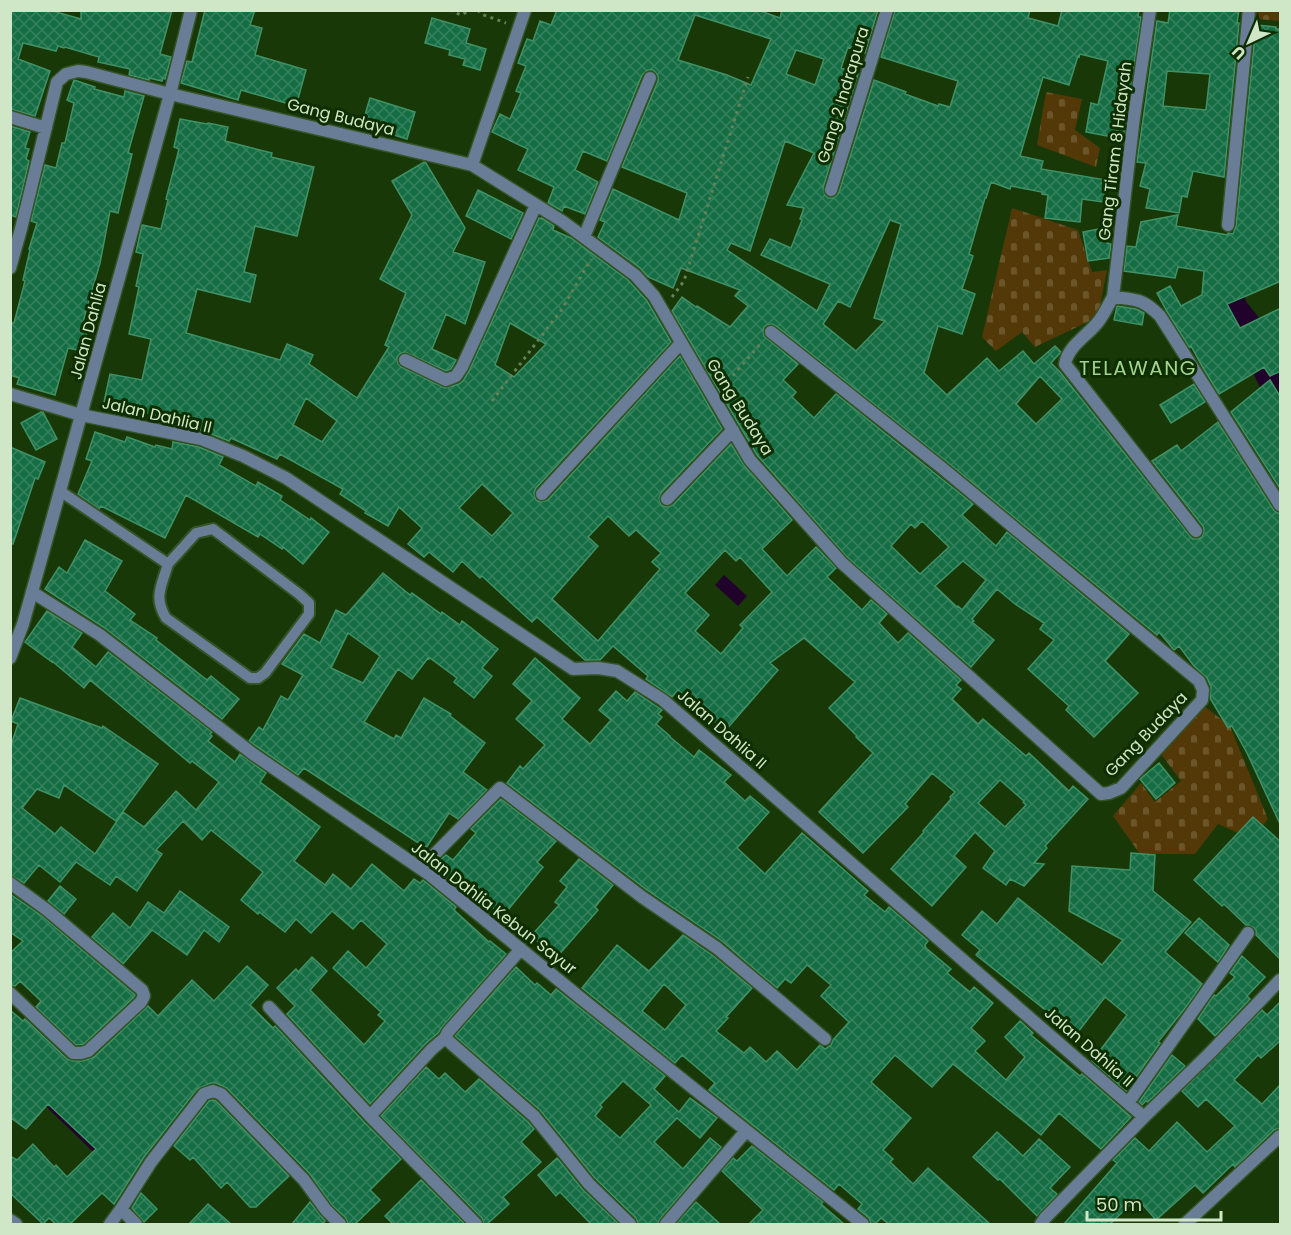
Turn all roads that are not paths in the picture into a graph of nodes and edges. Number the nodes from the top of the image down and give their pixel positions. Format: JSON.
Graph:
{"nodes":[{"id":1,"x":191,"y":10,"type":"edge"},
{"id":2,"x":525,"y":10,"type":"edge"},
{"id":3,"x":887,"y":10,"type":"edge"},
{"id":4,"x":1150,"y":10,"type":"edge"},
{"id":5,"x":1250,"y":10,"type":"edge"},
{"id":6,"x":650,"y":78,"type":"dead end"},
{"id":7,"x":170,"y":94,"type":"junction"},
{"id":8,"x":10,"y":117,"type":"edge"},
{"id":9,"x":46,"y":129,"type":"junction"},
{"id":10,"x":472,"y":165,"type":"junction"},
{"id":11,"x":831,"y":190,"type":"dead end"},
{"id":12,"x":536,"y":205,"type":"junction"},
{"id":13,"x":1228,"y":225,"type":"dead end"},
{"id":14,"x":584,"y":237,"type":"junction"},
{"id":15,"x":10,"y":268,"type":"edge"},
{"id":16,"x":1113,"y":297,"type":"junction"},
{"id":17,"x":771,"y":332,"type":"road end"},
{"id":18,"x":681,"y":343,"type":"junction"},
{"id":19,"x":405,"y":360,"type":"dead end"},
{"id":20,"x":10,"y":394,"type":"edge"},
{"id":21,"x":81,"y":415,"type":"junction"},
{"id":22,"x":733,"y":430,"type":"junction"},
{"id":23,"x":60,"y":492,"type":"junction"},
{"id":24,"x":542,"y":494,"type":"dead end"},
{"id":25,"x":667,"y":499,"type":"dead end"},
{"id":26,"x":1281,"y":505,"type":"edge"},
{"id":27,"x":1196,"y":531,"type":"dead end"},
{"id":28,"x":168,"y":564,"type":"junction"},
{"id":29,"x":32,"y":592,"type":"junction"},
{"id":30,"x":10,"y":658,"type":"edge"},
{"id":31,"x":422,"y":868,"type":"junction"},
{"id":32,"x":10,"y":883,"type":"edge"},
{"id":33,"x":1248,"y":933,"type":"dead end"},
{"id":34,"x":521,"y":949,"type":"junction"},
{"id":35,"x":1281,"y":980,"type":"edge"},
{"id":36,"x":10,"y":993,"type":"edge"},
{"id":37,"x":269,"y":1007,"type":"dead end"},
{"id":38,"x":445,"y":1038,"type":"junction"},
{"id":39,"x":825,"y":1039,"type":"dead end"},
{"id":40,"x":1128,"y":1103,"type":"junction"},
{"id":41,"x":370,"y":1116,"type":"junction"},
{"id":42,"x":1144,"y":1117,"type":"junction"},
{"id":43,"x":746,"y":1131,"type":"junction"},
{"id":44,"x":1281,"y":1136,"type":"edge"},
{"id":45,"x":121,"y":1209,"type":"junction"},
{"id":46,"x":10,"y":1220,"type":"edge"},
{"id":47,"x":16,"y":1224,"type":"edge"},
{"id":48,"x":110,"y":1224,"type":"edge"},
{"id":49,"x":136,"y":1224,"type":"edge"},
{"id":50,"x":340,"y":1224,"type":"edge"},
{"id":51,"x":476,"y":1224,"type":"edge"},
{"id":52,"x":630,"y":1224,"type":"edge"},
{"id":53,"x":666,"y":1224,"type":"edge"},
{"id":54,"x":863,"y":1224,"type":"edge"},
{"id":55,"x":1041,"y":1224,"type":"edge"},
{"id":56,"x":1185,"y":1224,"type":"edge"}],
"edges":[{"from":1,"to":7,"type":"street","name":"Jalan Dahlia"},
{"from":2,"to":10,"type":"street"},
{"from":3,"to":11,"type":"street","name":"Gang 2 Indrapura"},
{"from":4,"to":16,"type":"street","name":"Gang Tiram 8 Hidayah"},
{"from":5,"to":13,"type":"street"},
{"from":6,"to":14,"type":"street"},
{"from":7,"to":9,"type":"street","name":"Gang Budaya"},
{"from":7,"to":10,"type":"street","name":"Gang Budaya"},
{"from":7,"to":21,"type":"street","name":"Jalan Dahlia"},
{"from":8,"to":9,"type":"street"},
{"from":9,"to":15,"type":"street","name":"Gang Budaya"},
{"from":10,"to":12,"type":"street","name":"Gang Budaya"},
{"from":12,"to":14,"type":"street","name":"Gang Budaya"},
{"from":12,"to":19,"type":"street"},
{"from":14,"to":18,"type":"street","name":"Gang Budaya"},
{"from":16,"to":26,"type":"street"},
{"from":16,"to":27,"type":"street"},
{"from":17,"to":22,"type":"street","name":"Gang Budaya"},
{"from":18,"to":22,"type":"street","name":"Gang Budaya"},
{"from":18,"to":24,"type":"street"},
{"from":20,"to":21,"type":"street","name":"Jalan Dahlia II"},
{"from":21,"to":23,"type":"street","name":"Jalan Dahlia"},
{"from":21,"to":40,"type":"street","name":"Jalan Dahlia II"},
{"from":22,"to":25,"type":"street"},
{"from":23,"to":28,"type":"lane"},
{"from":23,"to":29,"type":"street","name":"Jalan Dahlia"},
{"from":28,"to":28,"type":"lane"},
{"from":29,"to":30,"type":"street","name":"Jalan Dahlia"},
{"from":29,"to":31,"type":"street","name":"Jalan Dahlia Kebun Sayur"},
{"from":31,"to":34,"type":"street","name":"Jalan Dahlia Kebun Sayur"},
{"from":31,"to":39,"type":"street"},
{"from":32,"to":36,"type":"street"},
{"from":33,"to":40,"type":"street"},
{"from":34,"to":38,"type":"street"},
{"from":34,"to":43,"type":"street","name":"Jalan Dahlia Kebun Sayur"},
{"from":35,"to":42,"type":"street"},
{"from":37,"to":41,"type":"street"},
{"from":38,"to":41,"type":"street"},
{"from":38,"to":52,"type":"street"},
{"from":40,"to":42,"type":"street","name":"Jalan Dahlia II"},
{"from":41,"to":51,"type":"street"},
{"from":42,"to":55,"type":"street"},
{"from":43,"to":53,"type":"street"},
{"from":43,"to":54,"type":"street","name":"Jalan Dahlia Kebun Sayur"},
{"from":44,"to":56,"type":"street"},
{"from":45,"to":48,"type":"street"},
{"from":45,"to":49,"type":"street"},
{"from":45,"to":50,"type":"street"},
{"from":46,"to":47,"type":"street"}]}
